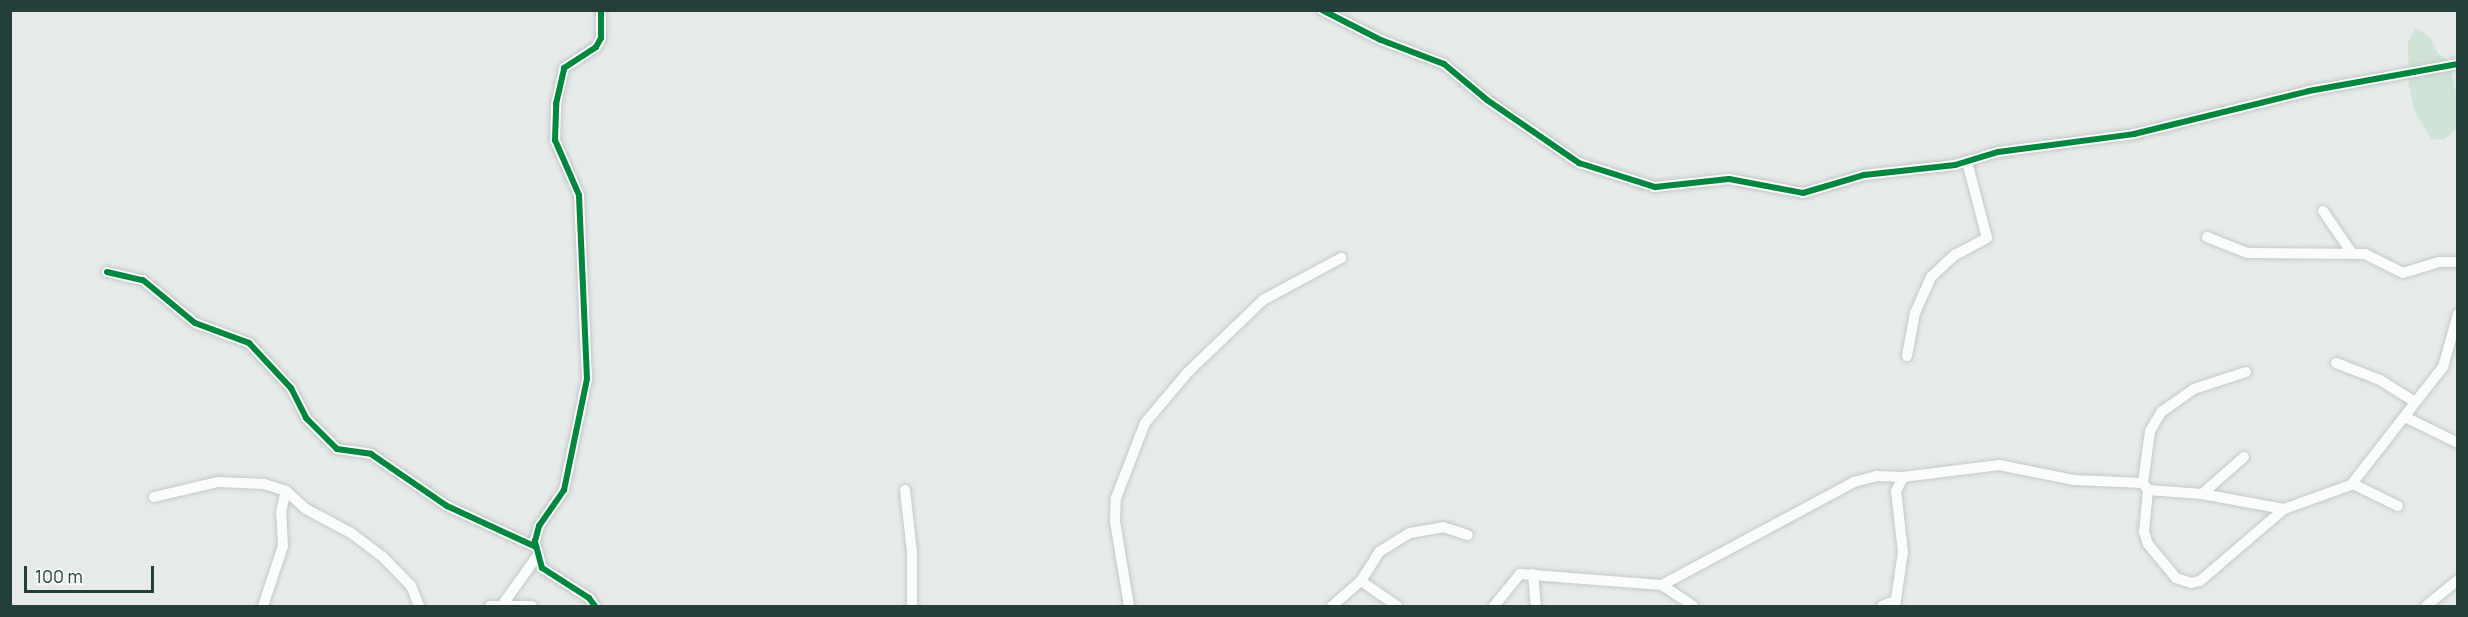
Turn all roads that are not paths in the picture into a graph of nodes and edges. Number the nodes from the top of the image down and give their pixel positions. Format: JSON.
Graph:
{"nodes":[{"id":1,"x":601,"y":10,"type":"edge"},
{"id":2,"x":1322,"y":10,"type":"edge"},
{"id":3,"x":2457,"y":64,"type":"edge"},
{"id":4,"x":1967,"y":162,"type":"junction"},
{"id":5,"x":2323,"y":211,"type":"dead end"},
{"id":6,"x":2207,"y":237,"type":"dead end"},
{"id":7,"x":2352,"y":253,"type":"junction"},
{"id":8,"x":1341,"y":258,"type":"dead end"},
{"id":9,"x":2457,"y":262,"type":"edge"},
{"id":10,"x":107,"y":272,"type":"dead end"},
{"id":11,"x":2457,"y":314,"type":"edge"},
{"id":12,"x":1907,"y":356,"type":"dead end"},
{"id":13,"x":2337,"y":363,"type":"dead end"},
{"id":14,"x":2246,"y":372,"type":"dead end"},
{"id":15,"x":2415,"y":402,"type":"junction"},
{"id":16,"x":2405,"y":417,"type":"junction"},
{"id":17,"x":2457,"y":443,"type":"edge"},
{"id":18,"x":2244,"y":457,"type":"dead end"},
{"id":19,"x":1903,"y":477,"type":"junction"},
{"id":20,"x":2353,"y":484,"type":"dead end"},
{"id":21,"x":2145,"y":486,"type":"junction"},
{"id":22,"x":905,"y":490,"type":"dead end"},
{"id":23,"x":286,"y":491,"type":"junction"},
{"id":24,"x":2202,"y":494,"type":"junction"},
{"id":25,"x":154,"y":497,"type":"dead end"},
{"id":26,"x":2398,"y":506,"type":"dead end"},
{"id":27,"x":2284,"y":509,"type":"junction"},
{"id":28,"x":1468,"y":535,"type":"dead end"},
{"id":29,"x":537,"y":551,"type":"junction"},
{"id":30,"x":1533,"y":574,"type":"junction"},
{"id":31,"x":2457,"y":580,"type":"edge"},
{"id":32,"x":1361,"y":581,"type":"junction"},
{"id":33,"x":1662,"y":585,"type":"junction"},
{"id":34,"x":503,"y":604,"type":"junction"},
{"id":35,"x":1895,"y":604,"type":"edge"},
{"id":36,"x":263,"y":606,"type":"edge"},
{"id":37,"x":419,"y":606,"type":"edge"},
{"id":38,"x":490,"y":606,"type":"edge"},
{"id":39,"x":532,"y":606,"type":"edge"},
{"id":40,"x":595,"y":606,"type":"edge"},
{"id":41,"x":912,"y":606,"type":"edge"},
{"id":42,"x":1129,"y":606,"type":"edge"},
{"id":43,"x":1332,"y":606,"type":"edge"},
{"id":44,"x":1397,"y":606,"type":"edge"},
{"id":45,"x":1494,"y":606,"type":"edge"},
{"id":46,"x":1536,"y":606,"type":"edge"},
{"id":47,"x":1693,"y":606,"type":"edge"},
{"id":48,"x":1882,"y":606,"type":"edge"},
{"id":49,"x":2426,"y":606,"type":"edge"}],
"edges":[{"from":1,"to":29,"type":"street"},
{"from":2,"to":4,"type":"street"},
{"from":3,"to":4,"type":"street"},
{"from":4,"to":12,"type":"street"},
{"from":5,"to":7,"type":"street"},
{"from":6,"to":7,"type":"street"},
{"from":7,"to":9,"type":"street"},
{"from":8,"to":42,"type":"street"},
{"from":10,"to":29,"type":"street"},
{"from":11,"to":15,"type":"street"},
{"from":13,"to":15,"type":"street"},
{"from":14,"to":21,"type":"street"},
{"from":15,"to":16,"type":"street"},
{"from":16,"to":17,"type":"street"},
{"from":16,"to":27,"type":"street"},
{"from":18,"to":24,"type":"street"},
{"from":19,"to":21,"type":"street"},
{"from":19,"to":33,"type":"street"},
{"from":19,"to":35,"type":"street"},
{"from":20,"to":26,"type":"street"},
{"from":21,"to":24,"type":"street"},
{"from":21,"to":27,"type":"street"},
{"from":22,"to":41,"type":"street"},
{"from":23,"to":25,"type":"street"},
{"from":23,"to":36,"type":"street"},
{"from":23,"to":37,"type":"street"},
{"from":24,"to":27,"type":"street"},
{"from":28,"to":32,"type":"street"},
{"from":29,"to":34,"type":"street"},
{"from":29,"to":40,"type":"street"},
{"from":30,"to":33,"type":"street"},
{"from":30,"to":45,"type":"street"},
{"from":30,"to":46,"type":"street"},
{"from":31,"to":49,"type":"street"},
{"from":32,"to":43,"type":"street"},
{"from":32,"to":44,"type":"street"},
{"from":33,"to":47,"type":"street"},
{"from":34,"to":38,"type":"street"},
{"from":34,"to":39,"type":"street"},
{"from":35,"to":48,"type":"street"}]}
